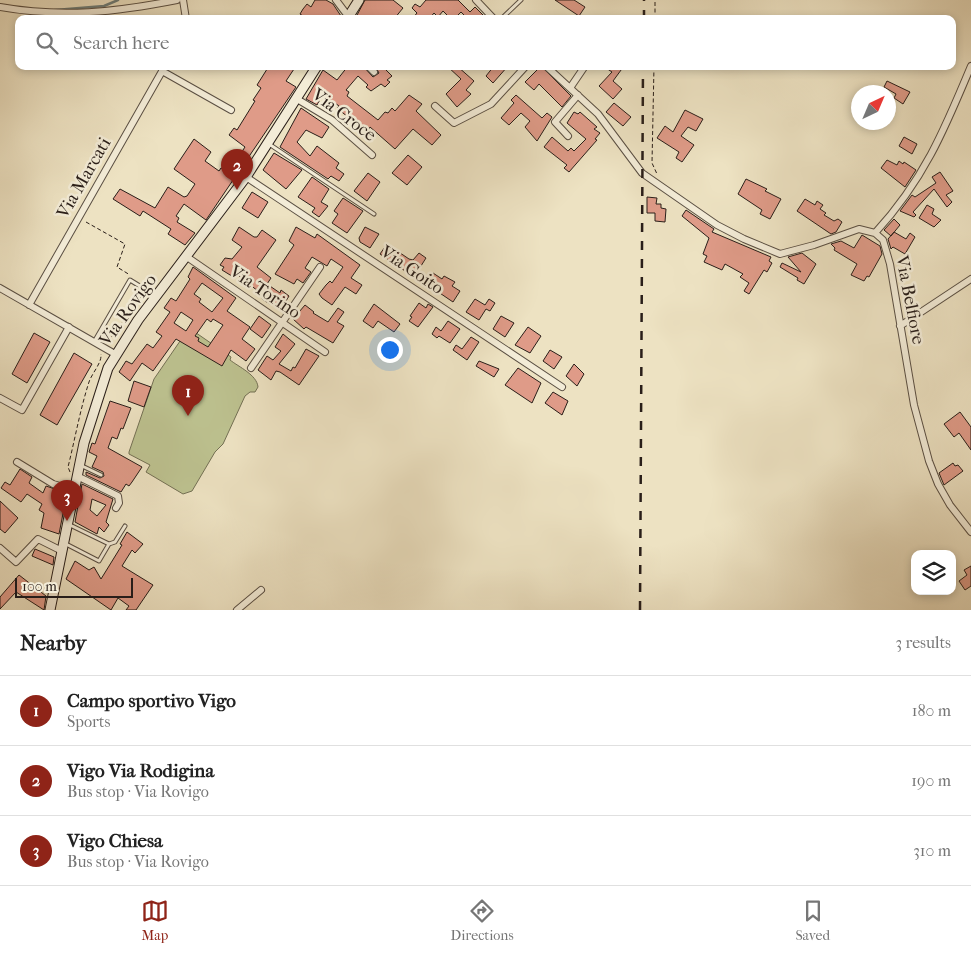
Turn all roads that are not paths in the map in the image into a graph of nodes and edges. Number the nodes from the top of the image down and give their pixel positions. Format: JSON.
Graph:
{"nodes":[{"id":1,"x":177,"y":0,"type":"edge"},
{"id":2,"x":184,"y":0,"type":"edge"},
{"id":3,"x":336,"y":0,"type":"edge"},
{"id":4,"x":359,"y":0,"type":"edge"},
{"id":5,"x":476,"y":0,"type":"edge"},
{"id":6,"x":521,"y":0,"type":"edge"},
{"id":7,"x":0,"y":7,"type":"edge"},
{"id":8,"x":186,"y":15,"type":"edge"},
{"id":9,"x":345,"y":15,"type":"edge"},
{"id":10,"x":349,"y":15,"type":"edge"},
{"id":11,"x":490,"y":15,"type":"edge"},
{"id":12,"x":505,"y":15,"type":"edge"},
{"id":13,"x":971,"y":66,"type":"edge"},
{"id":14,"x":162,"y":70,"type":"edge"},
{"id":15,"x":165,"y":70,"type":"edge"},
{"id":16,"x":315,"y":70,"type":"edge"},
{"id":17,"x":522,"y":70,"type":"edge"},
{"id":18,"x":550,"y":70,"type":"edge"},
{"id":19,"x":583,"y":70,"type":"edge"},
{"id":20,"x":570,"y":88,"type":"junction"},
{"id":21,"x":578,"y":95,"type":"junction"},
{"id":22,"x":297,"y":99,"type":"junction"},
{"id":23,"x":435,"y":106,"type":"dead end"},
{"id":24,"x":231,"y":110,"type":"dead end"},
{"id":25,"x":568,"y":136,"type":"dead end"},
{"id":26,"x":269,"y":144,"type":"junction"},
{"id":27,"x":372,"y":155,"type":"dead end"},
{"id":28,"x":246,"y":177,"type":"junction"},
{"id":29,"x":374,"y":214,"type":"dead end"},
{"id":30,"x":875,"y":233,"type":"junction"},
{"id":31,"x":187,"y":257,"type":"junction"},
{"id":32,"x":320,"y":267,"type":"dead end"},
{"id":33,"x":971,"y":279,"type":"edge"},
{"id":34,"x":0,"y":288,"type":"edge"},
{"id":35,"x":156,"y":296,"type":"junction"},
{"id":36,"x":29,"y":305,"type":"junction"},
{"id":37,"x":281,"y":320,"type":"junction"},
{"id":38,"x":900,"y":326,"type":"junction"},
{"id":39,"x":69,"y":327,"type":"junction"},
{"id":40,"x":94,"y":342,"type":"junction"},
{"id":41,"x":325,"y":352,"type":"dead end"},
{"id":42,"x":115,"y":354,"type":"junction"},
{"id":43,"x":251,"y":368,"type":"dead end"},
{"id":44,"x":562,"y":387,"type":"dead end"},
{"id":45,"x":0,"y":398,"type":"edge"},
{"id":46,"x":17,"y":462,"type":"dead end"},
{"id":47,"x":79,"y":464,"type":"junction"},
{"id":48,"x":101,"y":475,"type":"dead end"},
{"id":49,"x":75,"y":483,"type":"junction"},
{"id":50,"x":116,"y":508,"type":"dead end"},
{"id":51,"x":67,"y":524,"type":"junction"},
{"id":52,"x":125,"y":526,"type":"dead end"},
{"id":53,"x":971,"y":532,"type":"edge"},
{"id":54,"x":108,"y":544,"type":"junction"},
{"id":55,"x":63,"y":547,"type":"junction"},
{"id":56,"x":0,"y":548,"type":"edge"},
{"id":57,"x":261,"y":590,"type":"dead end"},
{"id":58,"x":50,"y":610,"type":"edge"},
{"id":59,"x":237,"y":610,"type":"edge"}],
"edges":[{"from":1,"to":7,"type":"street"},
{"from":2,"to":8,"type":"street"},
{"from":3,"to":9,"type":"street"},
{"from":4,"to":10,"type":"main road"},
{"from":5,"to":11,"type":"street"},
{"from":6,"to":12,"type":"lane"},
{"from":13,"to":30,"type":"street"},
{"from":14,"to":36,"type":"street","name":"Via Marcati"},
{"from":15,"to":24,"type":"street"},
{"from":16,"to":22,"type":"main road","name":"Via Rovigo"},
{"from":17,"to":23,"type":"street"},
{"from":18,"to":20,"type":"street"},
{"from":19,"to":20,"type":"street"},
{"from":20,"to":21,"type":"street"},
{"from":21,"to":25,"type":"street"},
{"from":21,"to":30,"type":"street"},
{"from":22,"to":26,"type":"main road","name":"Via Rovigo"},
{"from":22,"to":27,"type":"street","name":"Via Croce"},
{"from":26,"to":28,"type":"main road","name":"Via Rovigo"},
{"from":26,"to":29,"type":"lane"},
{"from":28,"to":31,"type":"main road","name":"Via Rovigo"},
{"from":28,"to":44,"type":"street","name":"Via Goito"},
{"from":30,"to":38,"type":"street","name":"Via Belfiore"},
{"from":31,"to":35,"type":"main road","name":"Via Rovigo"},
{"from":31,"to":37,"type":"street","name":"Via Torino"},
{"from":32,"to":37,"type":"street"},
{"from":33,"to":38,"type":"street"},
{"from":34,"to":36,"type":"street"},
{"from":35,"to":40,"type":"lane"},
{"from":35,"to":42,"type":"main road","name":"Via Rovigo"},
{"from":36,"to":39,"type":"street"},
{"from":37,"to":41,"type":"street","name":"Via Torino"},
{"from":37,"to":43,"type":"street"},
{"from":38,"to":53,"type":"street","name":"Via Belfiore"},
{"from":39,"to":40,"type":"street"},
{"from":39,"to":45,"type":"street"},
{"from":40,"to":42,"type":"street"},
{"from":42,"to":47,"type":"main road","name":"Via Rovigo"},
{"from":46,"to":49,"type":"street"},
{"from":47,"to":48,"type":"lane"},
{"from":47,"to":49,"type":"main road","name":"Via Rovigo"},
{"from":49,"to":50,"type":"street"},
{"from":49,"to":51,"type":"main road","name":"Via Rovigo"},
{"from":51,"to":54,"type":"lane"},
{"from":51,"to":55,"type":"main road","name":"Via Rovigo"},
{"from":52,"to":54,"type":"lane"},
{"from":54,"to":55,"type":"lane"},
{"from":55,"to":56,"type":"street"},
{"from":55,"to":58,"type":"main road","name":"Via Rovigo"},
{"from":57,"to":59,"type":"street"}]}
